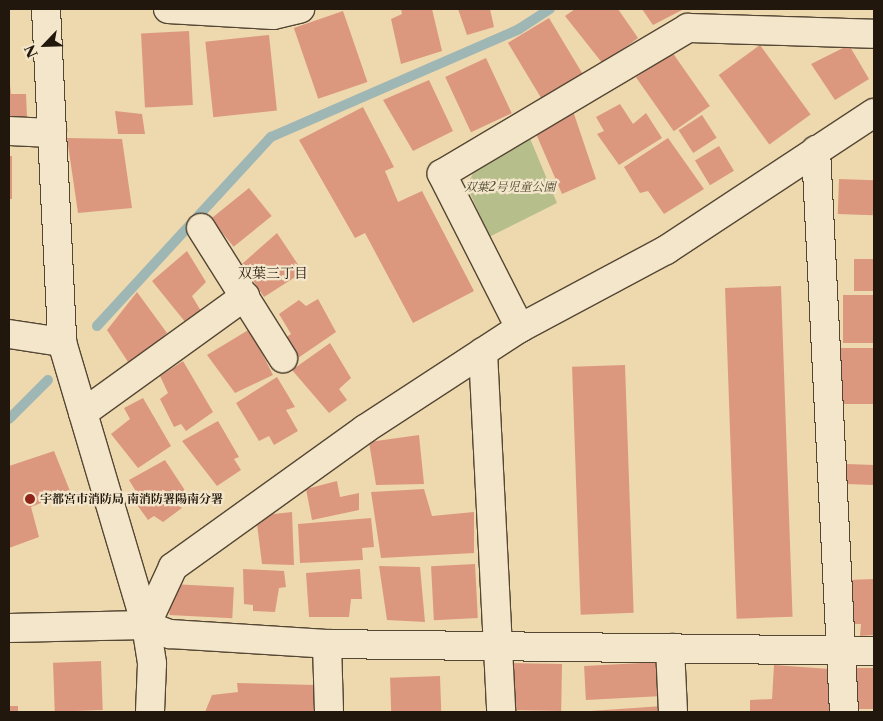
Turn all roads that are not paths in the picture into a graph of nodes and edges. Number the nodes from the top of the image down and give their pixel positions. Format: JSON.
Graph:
{"nodes":[{"id":1,"x":46,"y":9,"type":"edge"},
{"id":2,"x":168,"y":9,"type":"edge"},
{"id":3,"x":300,"y":9,"type":"edge"},
{"id":4,"x":874,"y":34,"type":"edge"},
{"id":5,"x":874,"y":113,"type":"edge"},
{"id":6,"x":9,"y":131,"type":"edge"},
{"id":7,"x":52,"y":134,"type":"junction"},
{"id":8,"x":816,"y":150,"type":"junction"},
{"id":9,"x":201,"y":228,"type":"dead end"},
{"id":10,"x":245,"y":296,"type":"junction"},
{"id":11,"x":520,"y":328,"type":"junction"},
{"id":12,"x":9,"y":334,"type":"edge"},
{"id":13,"x":62,"y":342,"type":"junction"},
{"id":14,"x":483,"y":352,"type":"junction"},
{"id":15,"x":284,"y":358,"type":"dead end"},
{"id":16,"x":82,"y":413,"type":"junction"},
{"id":17,"x":146,"y":625,"type":"junction"},
{"id":18,"x":9,"y":628,"type":"edge"},
{"id":19,"x":36,"y":629,"type":"junction"},
{"id":20,"x":327,"y":644,"type":"junction"},
{"id":21,"x":9,"y":645,"type":"edge"},
{"id":22,"x":499,"y":645,"type":"junction"},
{"id":23,"x":670,"y":648,"type":"junction"},
{"id":24,"x":842,"y":650,"type":"junction"},
{"id":25,"x":874,"y":651,"type":"edge"},
{"id":26,"x":150,"y":712,"type":"edge"},
{"id":27,"x":329,"y":712,"type":"edge"},
{"id":28,"x":501,"y":712,"type":"edge"},
{"id":29,"x":673,"y":712,"type":"edge"},
{"id":30,"x":844,"y":712,"type":"edge"}],
"edges":[{"from":1,"to":7,"type":"street"},
{"from":2,"to":3,"type":"street"},
{"from":4,"to":11,"type":"street"},
{"from":5,"to":8,"type":"street"},
{"from":6,"to":7,"type":"street"},
{"from":7,"to":13,"type":"street"},
{"from":8,"to":11,"type":"street"},
{"from":8,"to":24,"type":"street"},
{"from":9,"to":10,"type":"street"},
{"from":10,"to":15,"type":"street"},
{"from":10,"to":16,"type":"street"},
{"from":11,"to":14,"type":"street"},
{"from":12,"to":13,"type":"street"},
{"from":13,"to":16,"type":"street"},
{"from":14,"to":17,"type":"street"},
{"from":14,"to":22,"type":"street"},
{"from":16,"to":17,"type":"street"},
{"from":17,"to":19,"type":"street"},
{"from":17,"to":20,"type":"street"},
{"from":17,"to":26,"type":"street"},
{"from":18,"to":19,"type":"street"},
{"from":19,"to":21,"type":"street"},
{"from":20,"to":22,"type":"street"},
{"from":20,"to":27,"type":"street"},
{"from":22,"to":23,"type":"street"},
{"from":22,"to":28,"type":"street"},
{"from":23,"to":24,"type":"street"},
{"from":23,"to":29,"type":"street"},
{"from":24,"to":25,"type":"street"},
{"from":24,"to":30,"type":"street"}]}
